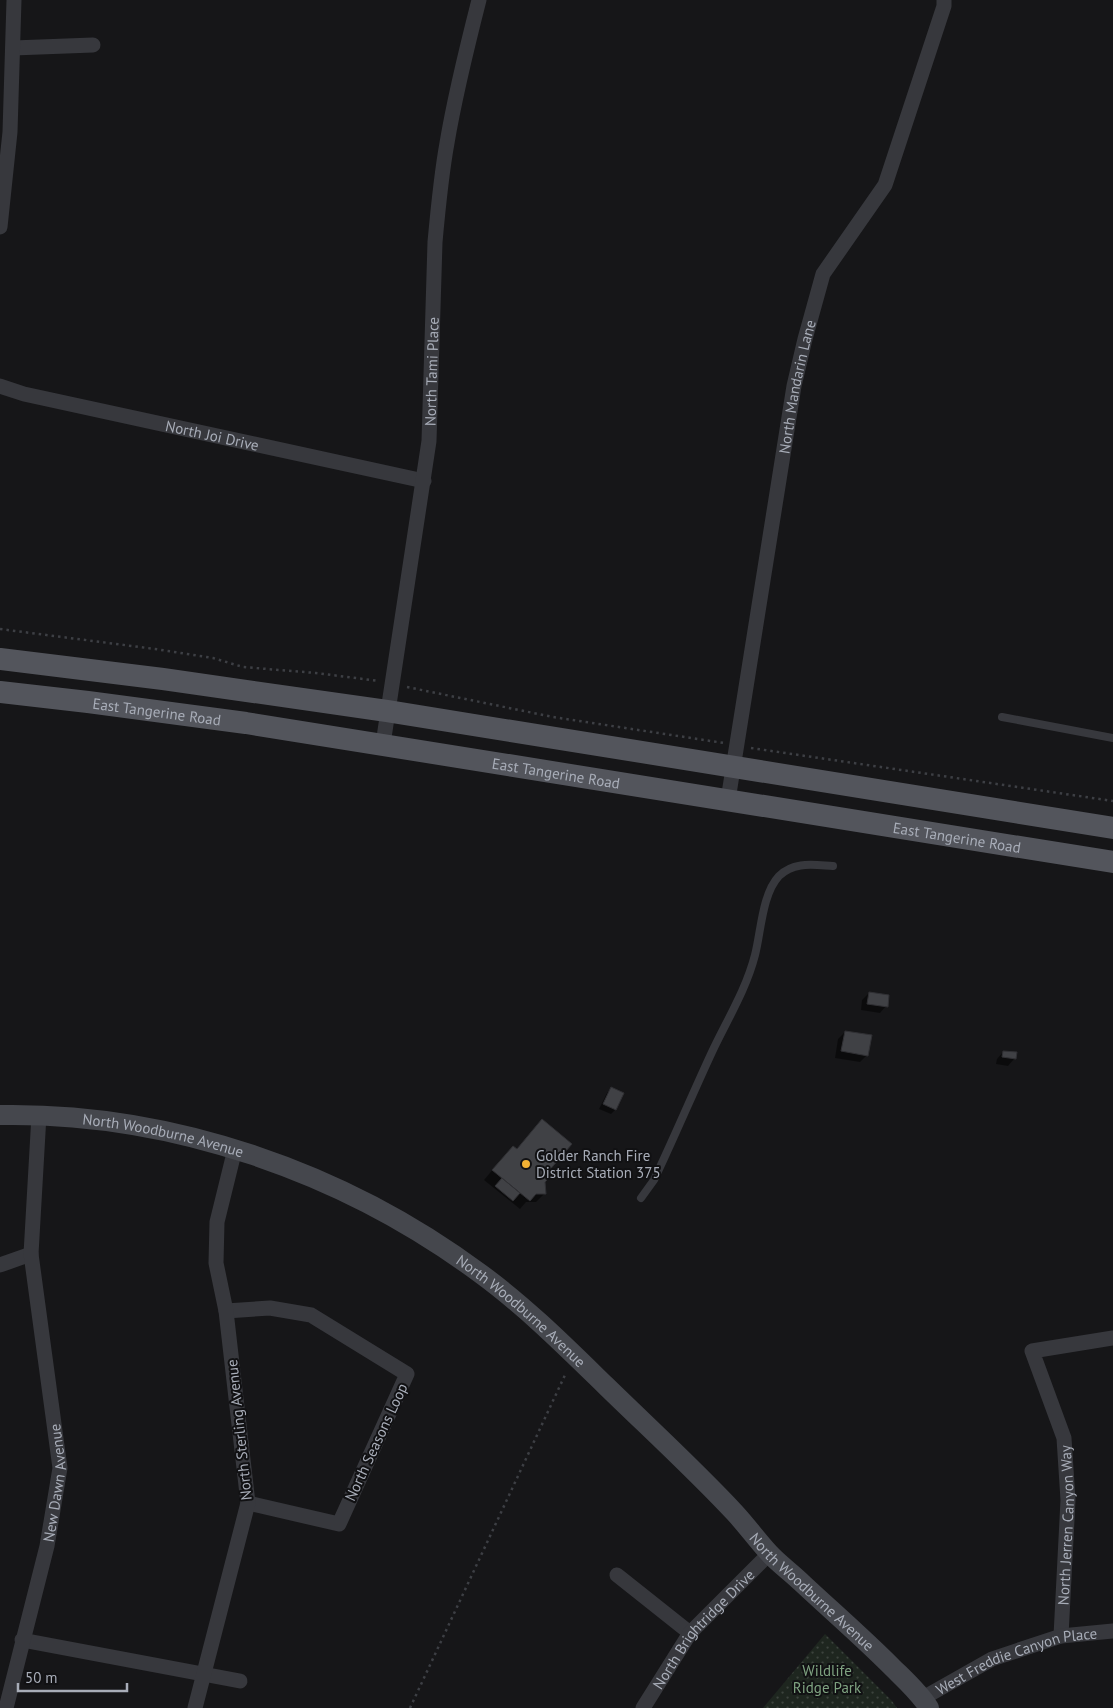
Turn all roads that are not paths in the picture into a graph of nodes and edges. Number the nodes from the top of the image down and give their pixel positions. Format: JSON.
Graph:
{"nodes":[{"id":1,"x":14,"y":0,"type":"edge"},
{"id":2,"x":478,"y":0,"type":"edge"},
{"id":3,"x":944,"y":0,"type":"edge"},
{"id":4,"x":93,"y":45,"type":"dead end"},
{"id":5,"x":13,"y":48,"type":"junction"},
{"id":6,"x":0,"y":226,"type":"edge"},
{"id":7,"x":0,"y":386,"type":"edge"},
{"id":8,"x":424,"y":481,"type":"junction"},
{"id":9,"x":0,"y":659,"type":"edge"},
{"id":10,"x":0,"y":692,"type":"edge"},
{"id":11,"x":387,"y":711,"type":"junction"},
{"id":12,"x":1002,"y":717,"type":"dead end"},
{"id":13,"x":1113,"y":738,"type":"edge"},
{"id":14,"x":383,"y":744,"type":"junction"},
{"id":15,"x":735,"y":756,"type":"junction"},
{"id":16,"x":728,"y":800,"type":"junction"},
{"id":17,"x":1113,"y":828,"type":"edge"},
{"id":18,"x":1113,"y":862,"type":"edge"},
{"id":19,"x":833,"y":866,"type":"dead end"},
{"id":20,"x":0,"y":1115,"type":"edge"},
{"id":21,"x":39,"y":1115,"type":"junction"},
{"id":22,"x":235,"y":1149,"type":"junction"},
{"id":23,"x":641,"y":1198,"type":"dead end"},
{"id":24,"x":31,"y":1254,"type":"junction"},
{"id":25,"x":0,"y":1265,"type":"edge"},
{"id":26,"x":226,"y":1311,"type":"junction"},
{"id":27,"x":1113,"y":1338,"type":"edge"},
{"id":28,"x":248,"y":1503,"type":"junction"},
{"id":29,"x":770,"y":1553,"type":"junction"},
{"id":30,"x":617,"y":1575,"type":"dead end"},
{"id":31,"x":1113,"y":1631,"type":"edge"},
{"id":32,"x":690,"y":1633,"type":"junction"},
{"id":33,"x":1061,"y":1636,"type":"junction"},
{"id":34,"x":22,"y":1640,"type":"junction"},
{"id":35,"x":202,"y":1674,"type":"junction"},
{"id":36,"x":240,"y":1681,"type":"dead end"},
{"id":37,"x":926,"y":1703,"type":"edge"},
{"id":38,"x":6,"y":1708,"type":"edge"},
{"id":39,"x":195,"y":1708,"type":"edge"},
{"id":40,"x":643,"y":1708,"type":"edge"}],
"edges":[{"from":1,"to":5,"type":"street"},
{"from":2,"to":8,"type":"street","name":"North Tami Place"},
{"from":3,"to":15,"type":"street","name":"North Mandarin Lane"},
{"from":4,"to":5,"type":"street"},
{"from":5,"to":6,"type":"street"},
{"from":7,"to":8,"type":"street","name":"North Joi Drive"},
{"from":8,"to":11,"type":"street","name":"North Tami Place"},
{"from":9,"to":11,"type":"main road","name":"East Tangerine Road"},
{"from":10,"to":14,"type":"main road","name":"East Tangerine Road"},
{"from":11,"to":14,"type":"street","name":"North Tami Place"},
{"from":11,"to":15,"type":"main road","name":"East Tangerine Road"},
{"from":12,"to":13,"type":"lane"},
{"from":14,"to":16,"type":"main road","name":"East Tangerine Road"},
{"from":15,"to":16,"type":"street","name":"North Mandarin Lane"},
{"from":15,"to":17,"type":"main road","name":"East Tangerine Road"},
{"from":16,"to":18,"type":"main road","name":"East Tangerine Road"},
{"from":19,"to":23,"type":"lane"},
{"from":20,"to":21,"type":"street","name":"North Woodburne Avenue"},
{"from":21,"to":22,"type":"street","name":"North Woodburne Avenue"},
{"from":21,"to":24,"type":"street","name":"New Dawn Avenue"},
{"from":22,"to":26,"type":"street","name":"North Sterling Avenue"},
{"from":22,"to":29,"type":"street","name":"North Woodburne Avenue"},
{"from":24,"to":25,"type":"street"},
{"from":24,"to":34,"type":"street","name":"New Dawn Avenue"},
{"from":26,"to":28,"type":"street","name":"North Sterling Avenue"},
{"from":26,"to":28,"type":"street","name":"North Seasons Loop"},
{"from":27,"to":33,"type":"street","name":"North Jerren Canyon Way"},
{"from":28,"to":35,"type":"street","name":"North Sterling Avenue"},
{"from":29,"to":32,"type":"street","name":"North Brightridge Drive"},
{"from":29,"to":37,"type":"street","name":"North Woodburne Avenue"},
{"from":30,"to":32,"type":"street"},
{"from":31,"to":33,"type":"street","name":"West Freddie Canyon Place"},
{"from":32,"to":40,"type":"street","name":"North Brightridge Drive"},
{"from":33,"to":37,"type":"street","name":"West Freddie Canyon Place"},
{"from":34,"to":35,"type":"street"},
{"from":34,"to":38,"type":"street","name":"New Dawn Avenue"},
{"from":35,"to":36,"type":"street"},
{"from":35,"to":39,"type":"street","name":"North Sterling Avenue"}]}
